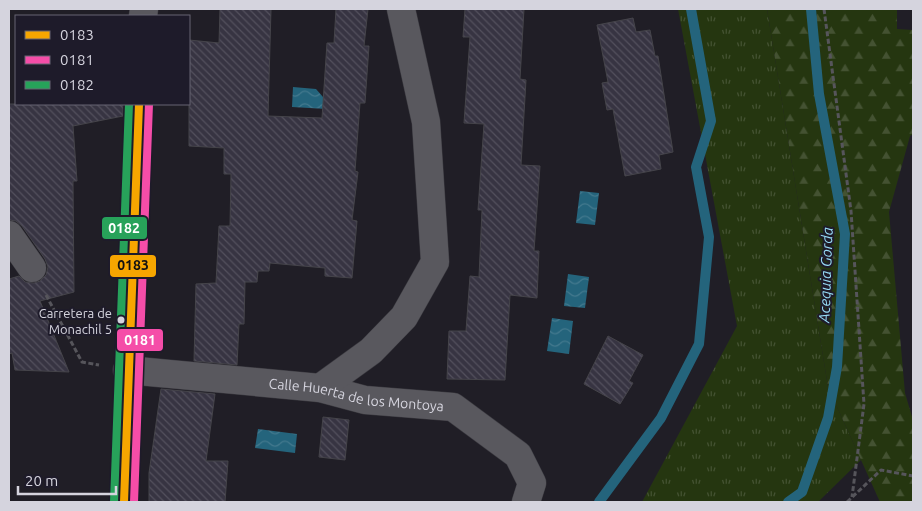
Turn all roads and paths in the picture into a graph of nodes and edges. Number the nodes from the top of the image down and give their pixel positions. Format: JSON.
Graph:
{"nodes":[{"id":1,"x":401,"y":9,"type":"edge"},
{"id":2,"x":824,"y":9,"type":"edge"},
{"id":3,"x":139,"y":105,"type":"edge"},
{"id":4,"x":9,"y":235,"type":"edge"},
{"id":5,"x":32,"y":268,"type":"joint"},
{"id":6,"x":127,"y":370,"type":"junction"},
{"id":7,"x":320,"y":388,"type":"junction"},
{"id":8,"x":913,"y":476,"type":"edge"},
{"id":9,"x":852,"y":497,"type":"junction"},
{"id":10,"x":124,"y":502,"type":"edge"},
{"id":11,"x":526,"y":502,"type":"edge"},
{"id":12,"x":847,"y":502,"type":"edge"}],
"edges":[{"from":1,"to":7,"type":"street"},
{"from":2,"to":9,"type":"path"},
{"from":3,"to":6,"type":"street"},
{"from":4,"to":5,"type":"street"},
{"from":5,"to":6,"type":"path"},
{"from":6,"to":7,"type":"street","name":"Calle Huerta de los Montoya"},
{"from":6,"to":10,"type":"street"},
{"from":7,"to":11,"type":"street","name":"Calle Huerta de los Montoya"},
{"from":8,"to":9,"type":"path"},
{"from":9,"to":12,"type":"path"}]}
